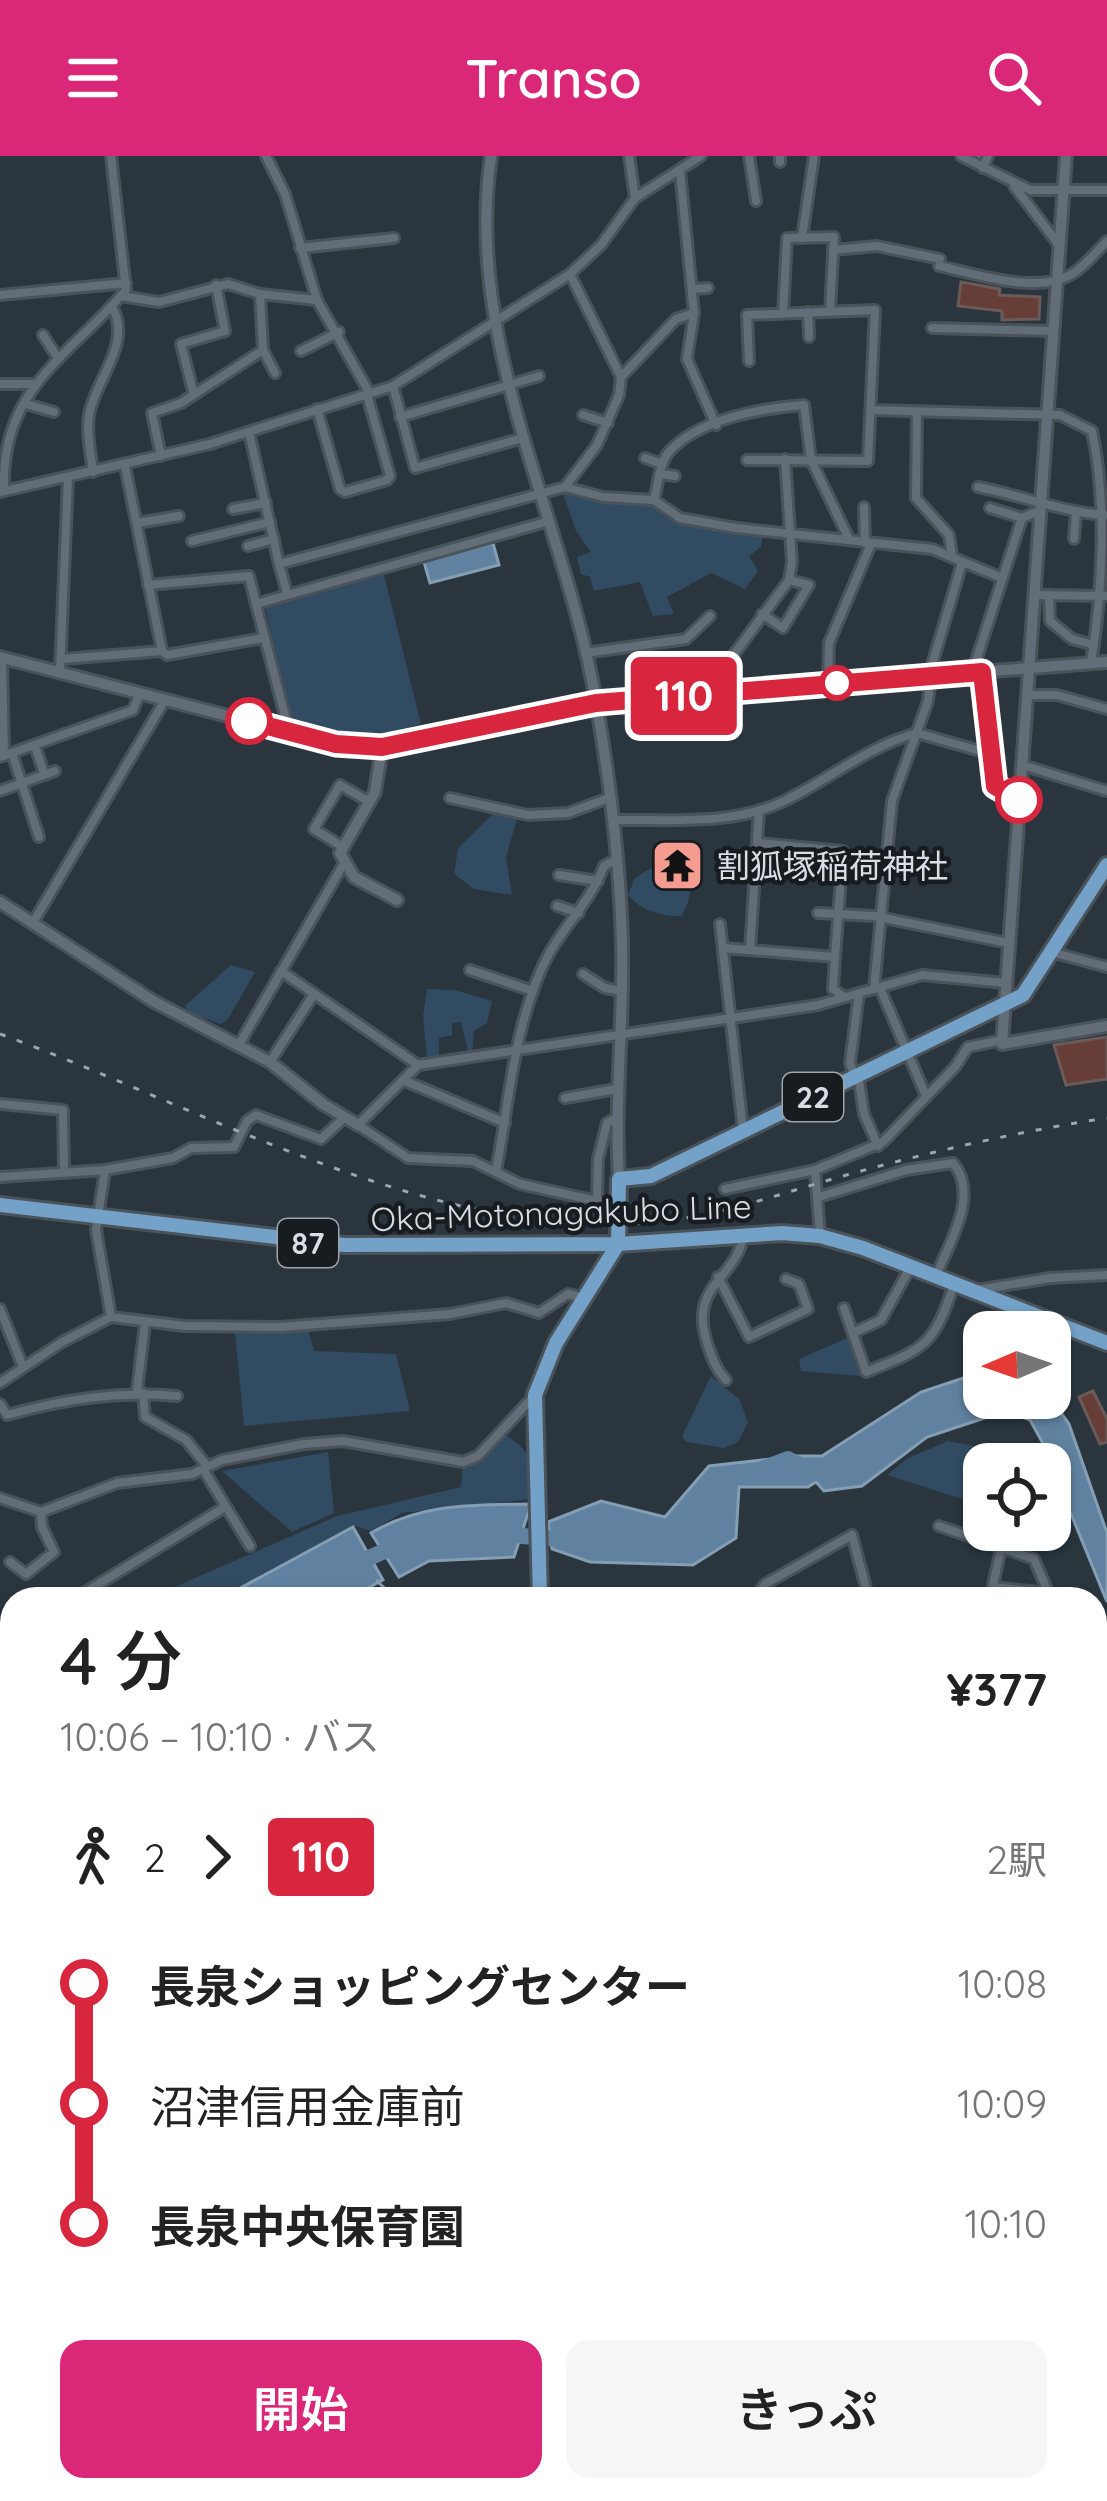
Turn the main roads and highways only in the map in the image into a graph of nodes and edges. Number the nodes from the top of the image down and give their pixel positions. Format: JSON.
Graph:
{"nodes":[{"id":1,"x":1107,"y":865,"type":"edge"},
{"id":2,"x":1102,"y":885,"type":"edge"},
{"id":3,"x":0,"y":1205,"type":"edge"},
{"id":4,"x":618,"y":1244,"type":"junction"},
{"id":5,"x":1107,"y":1342,"type":"edge"},
{"id":6,"x":540,"y":1587,"type":"edge"}],
"edges":[{"from":1,"to":2,"type":"main road","number":"22"},
{"from":2,"to":4,"type":"main road","number":"22"},
{"from":3,"to":4,"type":"main road","name":"Oka-Motonagakubo Line","number":"87"},
{"from":4,"to":5,"type":"main road","name":"Oka-Motonagakubo Line","number":"87"},
{"from":4,"to":6,"type":"main road"}]}
